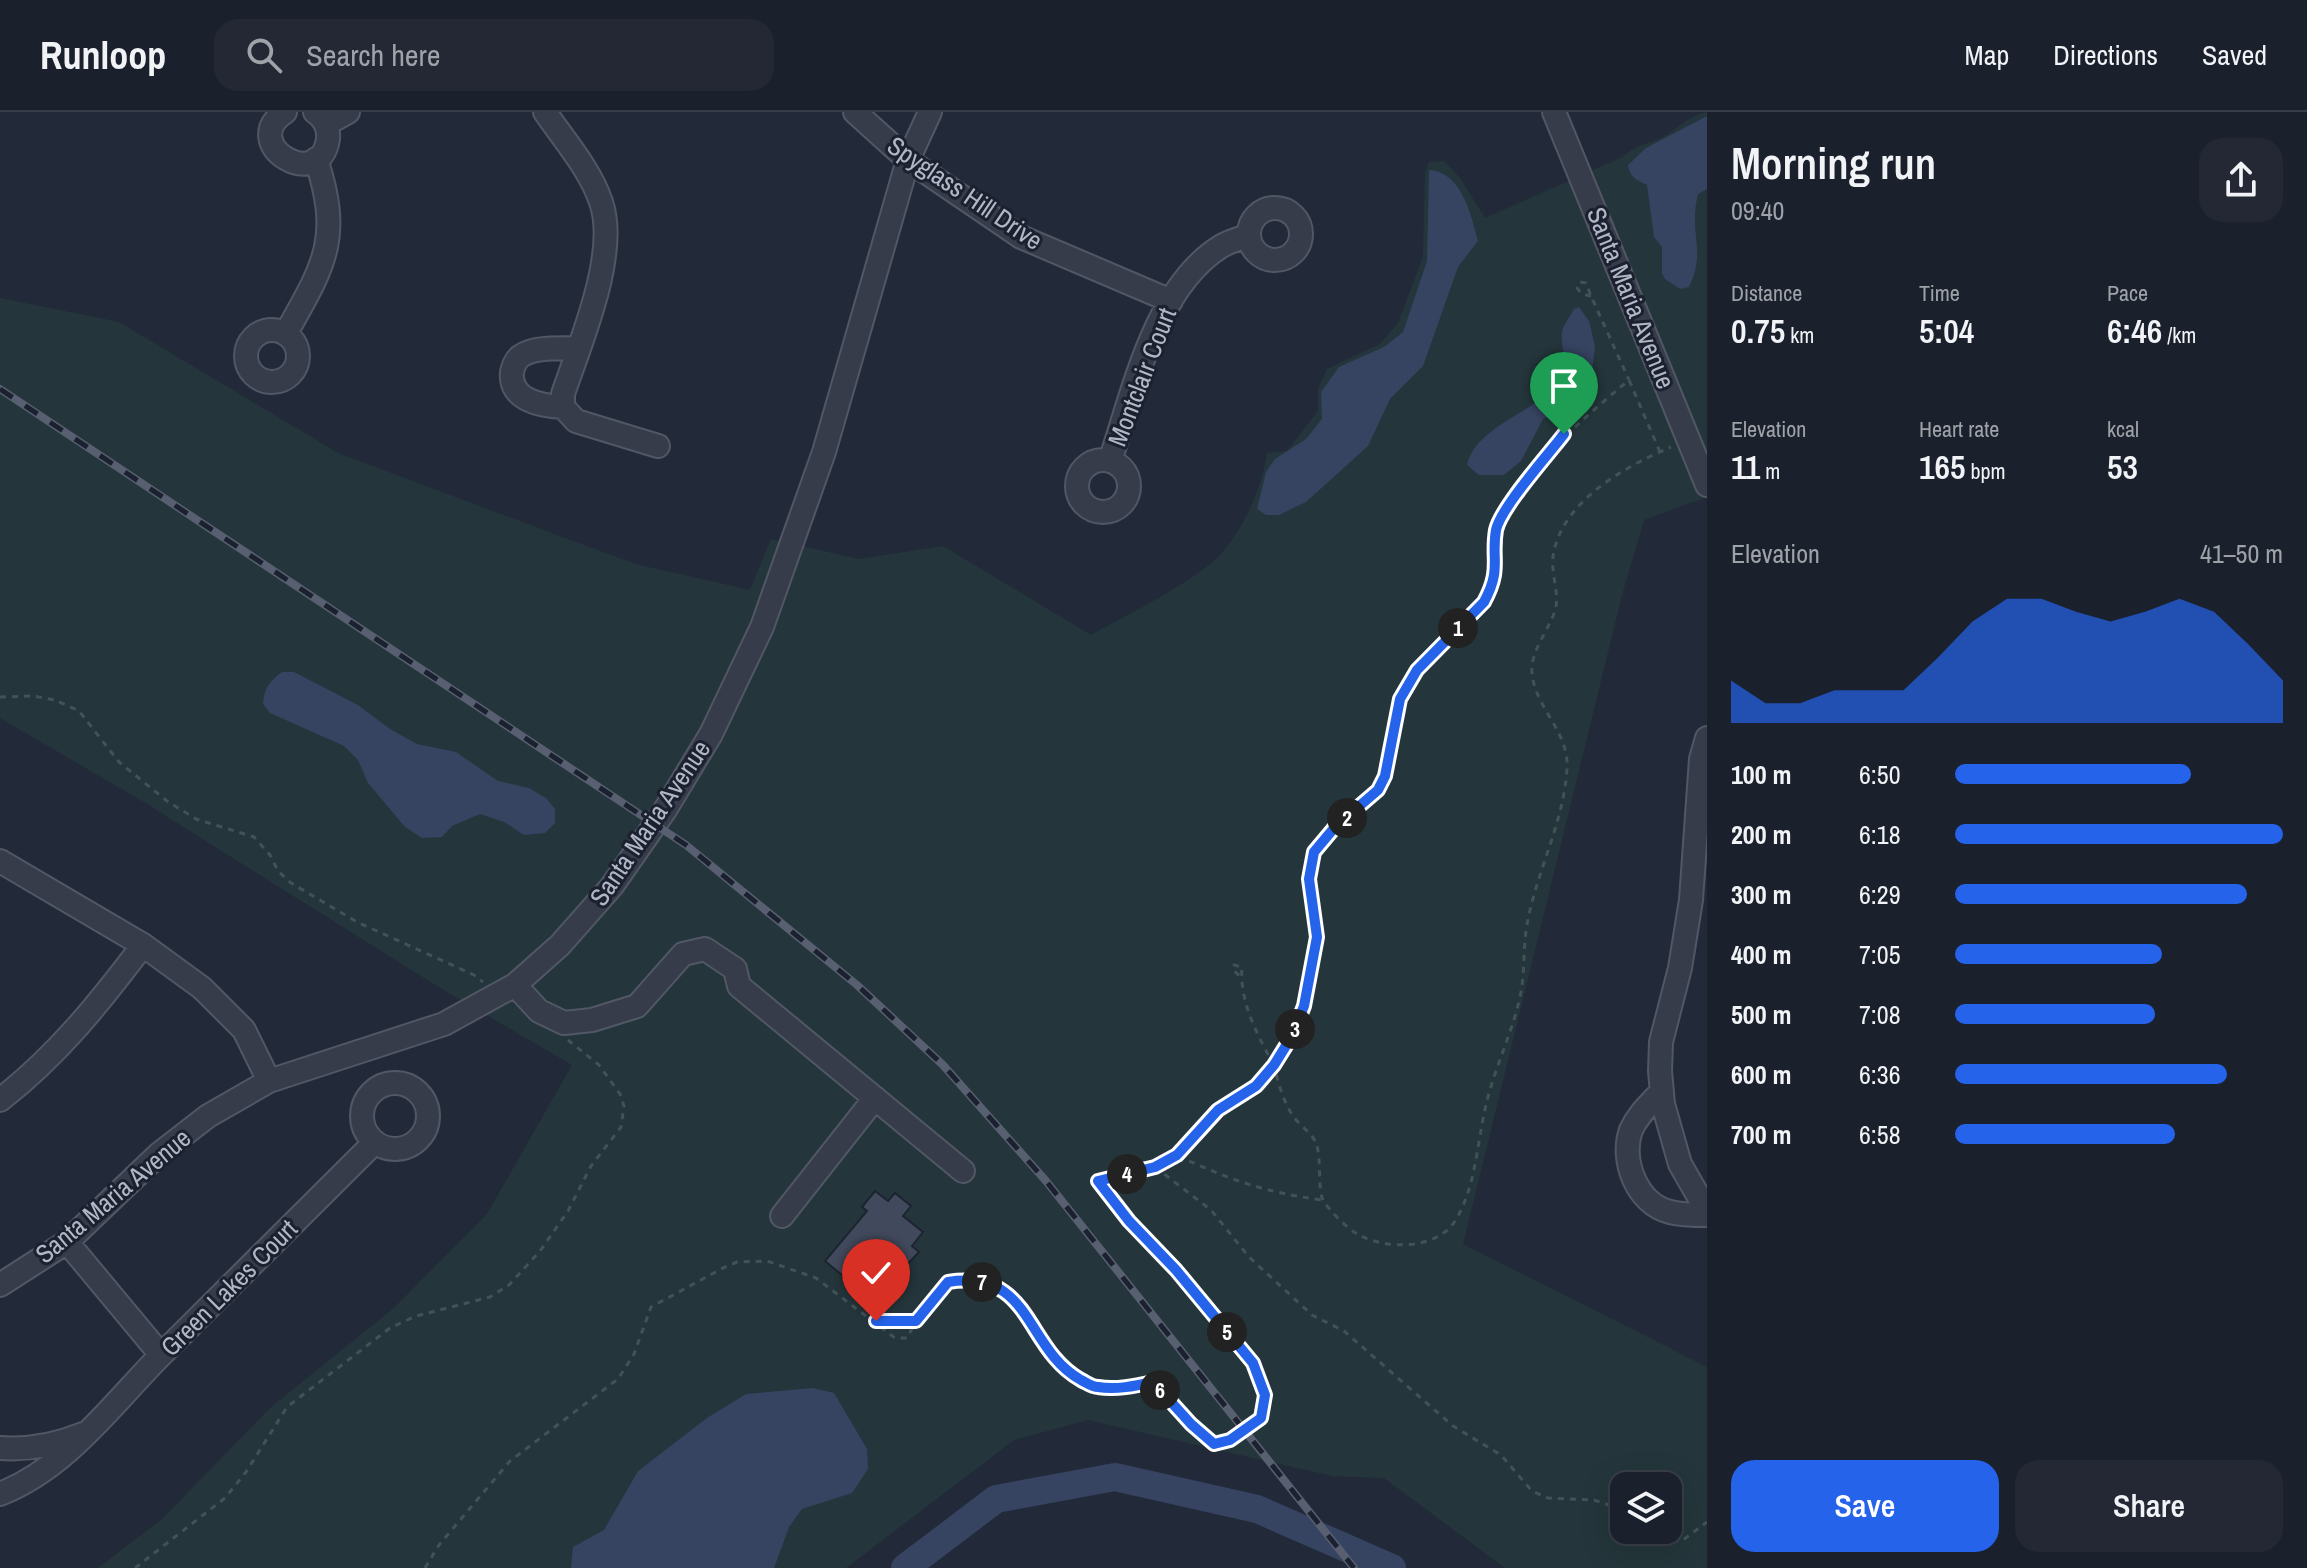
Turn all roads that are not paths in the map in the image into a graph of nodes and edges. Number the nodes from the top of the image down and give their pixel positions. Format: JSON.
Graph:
{"nodes":[{"id":1,"x":285,"y":112,"type":"edge"},
{"id":2,"x":348,"y":112,"type":"edge"},
{"id":3,"x":545,"y":112,"type":"edge"},
{"id":4,"x":855,"y":112,"type":"edge"},
{"id":5,"x":930,"y":112,"type":"edge"},
{"id":6,"x":1554,"y":112,"type":"edge"},
{"id":7,"x":320,"y":118,"type":"edge"},
{"id":8,"x":316,"y":159,"type":"junction"},
{"id":9,"x":908,"y":160,"type":"junction"},
{"id":10,"x":1249,"y":235,"type":"dead end"},
{"id":11,"x":1171,"y":301,"type":"junction"},
{"id":12,"x":286,"y":333,"type":"dead end"},
{"id":13,"x":578,"y":348,"type":"junction"},
{"id":14,"x":563,"y":407,"type":"junction"},
{"id":15,"x":658,"y":446,"type":"dead end"},
{"id":16,"x":1110,"y":461,"type":"dead end"},
{"id":17,"x":1707,"y":485,"type":"edge"},
{"id":18,"x":1707,"y":738,"type":"edge"},
{"id":19,"x":0,"y":861,"type":"edge"},
{"id":20,"x":143,"y":945,"type":"junction"},
{"id":21,"x":506,"y":989,"type":"junction"},
{"id":22,"x":269,"y":1081,"type":"junction"},
{"id":23,"x":1662,"y":1091,"type":"junction"},
{"id":24,"x":875,"y":1098,"type":"junction"},
{"id":25,"x":0,"y":1100,"type":"edge"},
{"id":26,"x":375,"y":1142,"type":"dead end"},
{"id":27,"x":963,"y":1171,"type":"dead end"},
{"id":28,"x":1707,"y":1213,"type":"edge"},
{"id":29,"x":782,"y":1216,"type":"dead end"},
{"id":30,"x":67,"y":1242,"type":"junction"},
{"id":31,"x":0,"y":1285,"type":"edge"},
{"id":32,"x":161,"y":1355,"type":"junction"},
{"id":33,"x":84,"y":1434,"type":"junction"},
{"id":34,"x":0,"y":1448,"type":"edge"},
{"id":35,"x":0,"y":1494,"type":"edge"}],
"edges":[{"from":1,"to":8,"type":"street"},
{"from":2,"to":7,"type":"street"},
{"from":3,"to":13,"type":"street"},
{"from":4,"to":9,"type":"street","name":"Spyglass Hill Drive"},
{"from":5,"to":9,"type":"street","name":"Santa Maria Avenue"},
{"from":6,"to":17,"type":"street","name":"Santa Maria Avenue"},
{"from":7,"to":8,"type":"street"},
{"from":8,"to":12,"type":"street"},
{"from":9,"to":11,"type":"street","name":"Spyglass Hill Drive"},
{"from":9,"to":21,"type":"street","name":"Santa Maria Avenue"},
{"from":10,"to":11,"type":"street","name":"Montclair Court"},
{"from":11,"to":16,"type":"street","name":"Montclair Court"},
{"from":13,"to":14,"type":"street"},
{"from":13,"to":14,"type":"street"},
{"from":14,"to":15,"type":"street"},
{"from":18,"to":23,"type":"street"},
{"from":19,"to":20,"type":"street"},
{"from":20,"to":22,"type":"street"},
{"from":20,"to":25,"type":"street"},
{"from":21,"to":22,"type":"street","name":"Santa Maria Avenue"},
{"from":21,"to":24,"type":"street"},
{"from":22,"to":30,"type":"street","name":"Santa Maria Avenue"},
{"from":23,"to":28,"type":"street"},
{"from":23,"to":28,"type":"street"},
{"from":24,"to":27,"type":"street"},
{"from":24,"to":29,"type":"street"},
{"from":26,"to":32,"type":"street","name":"Green Lakes Court"},
{"from":30,"to":31,"type":"street","name":"Santa Maria Avenue"},
{"from":30,"to":32,"type":"street"},
{"from":32,"to":33,"type":"street","name":"Green Lakes Court"},
{"from":33,"to":34,"type":"street","name":"Green Lakes Court"},
{"from":33,"to":35,"type":"street","name":"Green Lakes Court"}]}
